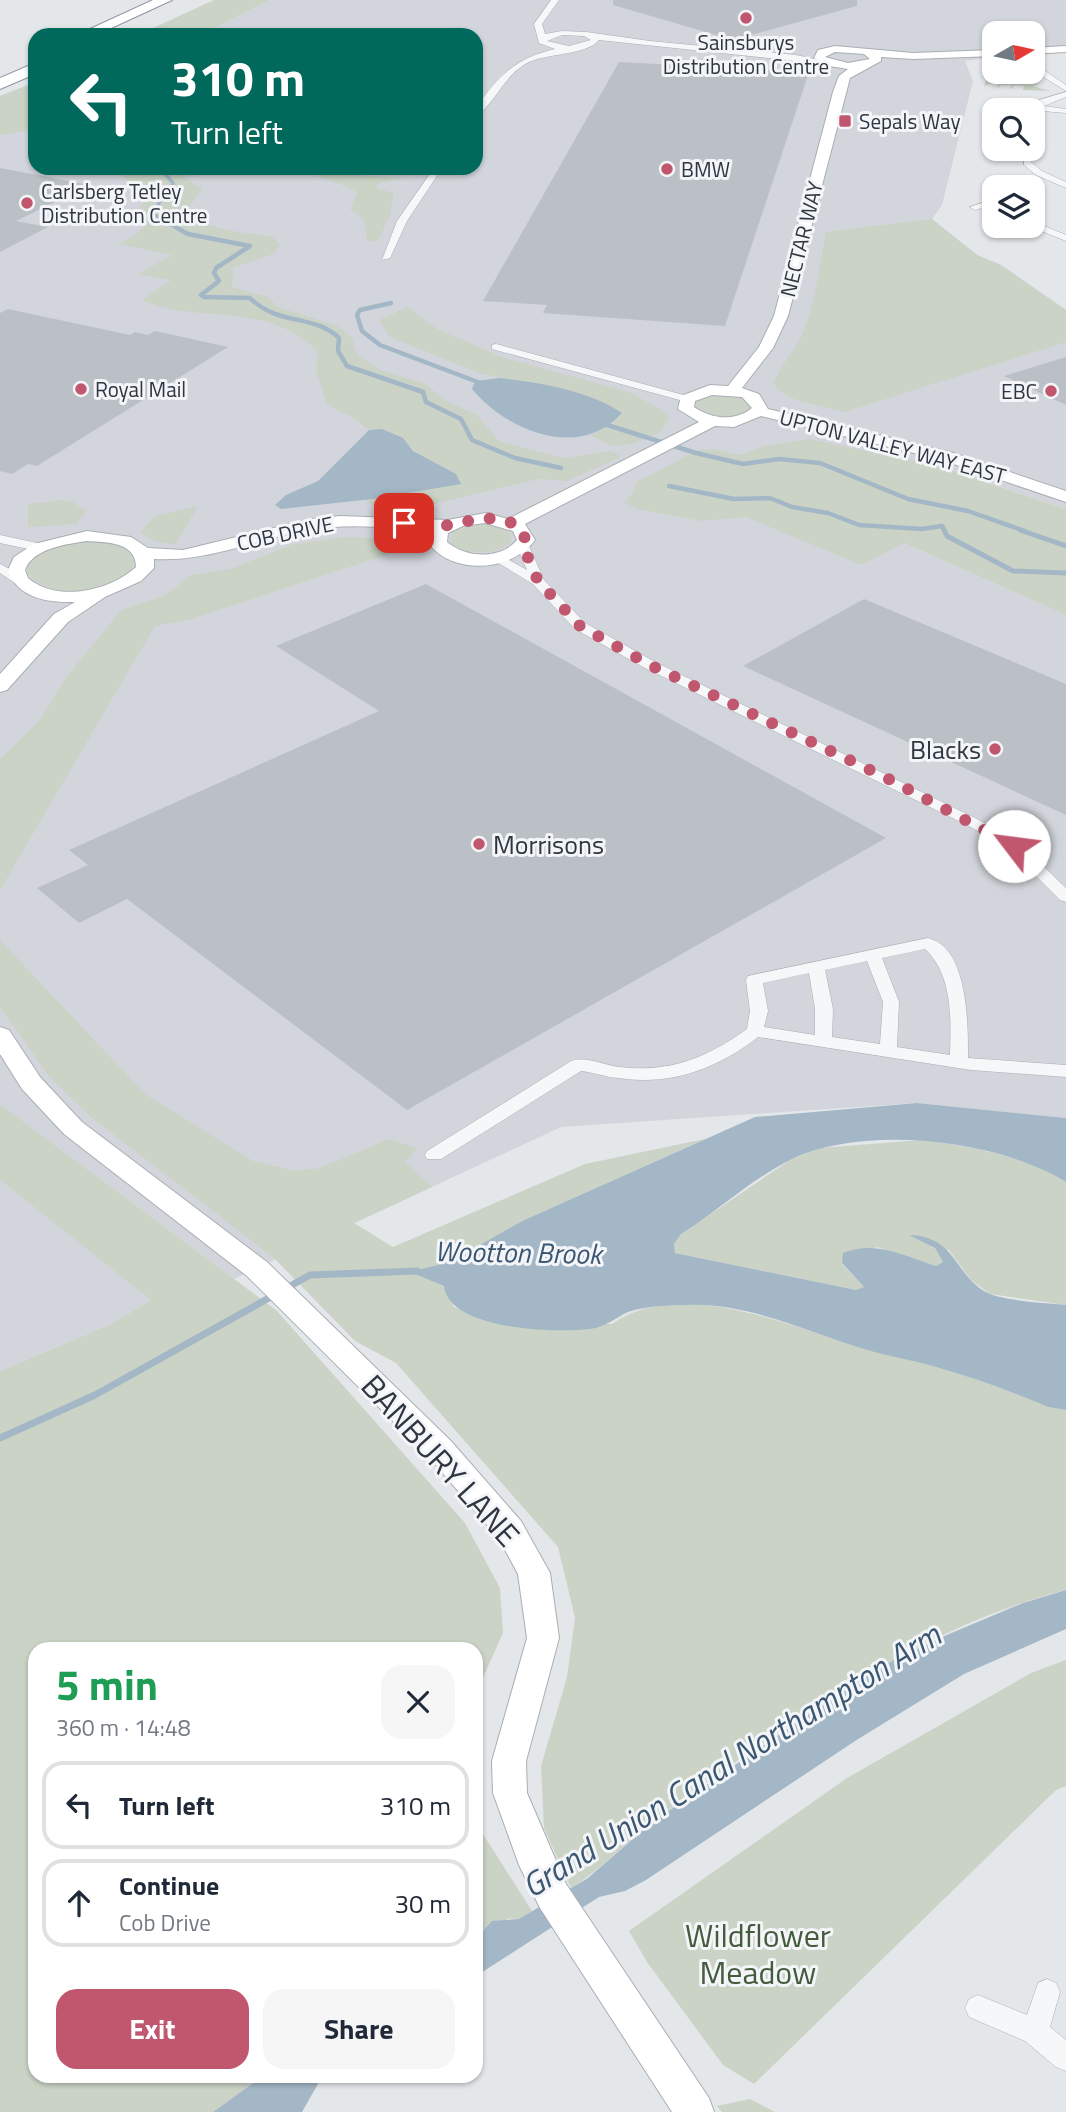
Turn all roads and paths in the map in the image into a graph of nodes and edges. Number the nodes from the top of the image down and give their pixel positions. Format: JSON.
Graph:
{"nodes":[{"id":1,"x":555,"y":0,"type":"edge"},
{"id":2,"x":172,"y":3,"type":"edge"},
{"id":3,"x":547,"y":14,"type":"junction"},
{"id":4,"x":103,"y":28,"type":"edge"},
{"id":5,"x":124,"y":28,"type":"edge"},
{"id":6,"x":572,"y":33,"type":"junction"},
{"id":7,"x":592,"y":36,"type":"junction"},
{"id":8,"x":544,"y":41,"type":"junction"},
{"id":9,"x":638,"y":44,"type":"junction"},
{"id":10,"x":587,"y":46,"type":"junction"},
{"id":11,"x":573,"y":48,"type":"junction"},
{"id":12,"x":1066,"y":49,"type":"edge"},
{"id":13,"x":1045,"y":50,"type":"edge"},
{"id":14,"x":982,"y":53,"type":"edge"},
{"id":15,"x":538,"y":54,"type":"junction"},
{"id":16,"x":28,"y":59,"type":"edge"},
{"id":17,"x":828,"y":59,"type":"junction"},
{"id":18,"x":869,"y":60,"type":"junction"},
{"id":19,"x":1045,"y":67,"type":"edge"},
{"id":20,"x":1048,"y":67,"type":"dead end"},
{"id":21,"x":0,"y":71,"type":"edge"},
{"id":22,"x":28,"y":71,"type":"edge"},
{"id":23,"x":1045,"y":75,"type":"edge"},
{"id":24,"x":845,"y":76,"type":"junction"},
{"id":25,"x":0,"y":84,"type":"edge"},
{"id":26,"x":1066,"y":89,"type":"edge"},
{"id":27,"x":1066,"y":94,"type":"edge"},
{"id":28,"x":1045,"y":101,"type":"edge"},
{"id":29,"x":483,"y":104,"type":"edge"},
{"id":30,"x":1045,"y":109,"type":"edge"},
{"id":31,"x":1066,"y":111,"type":"edge"},
{"id":32,"x":1027,"y":161,"type":"edge"},
{"id":33,"x":433,"y":175,"type":"edge"},
{"id":34,"x":1066,"y":185,"type":"edge"},
{"id":35,"x":982,"y":206,"type":"edge"},
{"id":36,"x":975,"y":207,"type":"dead end"},
{"id":37,"x":1045,"y":229,"type":"edge"},
{"id":38,"x":1066,"y":238,"type":"edge"},
{"id":39,"x":385,"y":258,"type":"dead end"},
{"id":40,"x":496,"y":347,"type":"dead end"},
{"id":41,"x":732,"y":391,"type":"junction"},
{"id":42,"x":687,"y":399,"type":"junction"},
{"id":43,"x":758,"y":411,"type":"junction"},
{"id":44,"x":713,"y":421,"type":"junction"},
{"id":45,"x":1066,"y":496,"type":"edge"},
{"id":46,"x":512,"y":524,"type":"junction"},
{"id":47,"x":442,"y":532,"type":"junction"},
{"id":48,"x":0,"y":539,"type":"edge"},
{"id":49,"x":523,"y":546,"type":"junction"},
{"id":50,"x":38,"y":547,"type":"junction"},
{"id":51,"x":496,"y":558,"type":"junction"},
{"id":52,"x":144,"y":560,"type":"junction"},
{"id":53,"x":0,"y":568,"type":"edge"},
{"id":54,"x":20,"y":580,"type":"junction"},
{"id":55,"x":538,"y":581,"type":"junction"},
{"id":56,"x":37,"y":591,"type":"junction"},
{"id":57,"x":106,"y":592,"type":"junction"},
{"id":58,"x":45,"y":634,"type":"junction"},
{"id":59,"x":0,"y":686,"type":"edge"},
{"id":60,"x":1066,"y":897,"type":"edge"},
{"id":61,"x":872,"y":953,"type":"junction"},
{"id":62,"x":816,"y":968,"type":"junction"},
{"id":63,"x":755,"y":1031,"type":"junction"},
{"id":64,"x":0,"y":1034,"type":"edge"},
{"id":65,"x":824,"y":1041,"type":"junction"},
{"id":66,"x":888,"y":1051,"type":"junction"},
{"id":67,"x":959,"y":1062,"type":"junction"},
{"id":68,"x":1066,"y":1071,"type":"edge"},
{"id":69,"x":434,"y":1156,"type":"dead end"},
{"id":70,"x":1047,"y":1992,"type":"dead end"},
{"id":71,"x":978,"y":2008,"type":"dead end"},
{"id":72,"x":1035,"y":2032,"type":"junction"},
{"id":73,"x":1066,"y":2057,"type":"edge"},
{"id":74,"x":695,"y":2112,"type":"edge"}],
"edges":[{"from":1,"to":3,"type":"street"},
{"from":2,"to":4,"type":"highway"},
{"from":2,"to":5,"type":"highway"},
{"from":3,"to":6,"type":"street"},
{"from":3,"to":8,"type":"street"},
{"from":6,"to":7,"type":"street"},
{"from":6,"to":8,"type":"street"},
{"from":7,"to":9,"type":"street"},
{"from":7,"to":10,"type":"street"},
{"from":8,"to":11,"type":"street"},
{"from":8,"to":15,"type":"street"},
{"from":9,"to":10,"type":"street"},
{"from":9,"to":17,"type":"street"},
{"from":10,"to":11,"type":"street"},
{"from":11,"to":15,"type":"street"},
{"from":12,"to":13,"type":"street"},
{"from":14,"to":18,"type":"street"},
{"from":15,"to":29,"type":"street"},
{"from":16,"to":21,"type":"highway"},
{"from":17,"to":18,"type":"street"},
{"from":17,"to":18,"type":"street"},
{"from":17,"to":24,"type":"street"},
{"from":18,"to":24,"type":"street"},
{"from":19,"to":20,"type":"street"},
{"from":22,"to":25,"type":"highway"},
{"from":23,"to":26,"type":"street"},
{"from":24,"to":41,"type":"street","name":"NECTAR WAY"},
{"from":27,"to":28,"type":"street"},
{"from":30,"to":31,"type":"street"},
{"from":32,"to":34,"type":"street"},
{"from":33,"to":39,"type":"street"},
{"from":35,"to":36,"type":"street"},
{"from":37,"to":38,"type":"street"},
{"from":40,"to":42,"type":"street"},
{"from":41,"to":42,"type":"street"},
{"from":41,"to":43,"type":"street"},
{"from":42,"to":44,"type":"street"},
{"from":43,"to":44,"type":"street"},
{"from":43,"to":45,"type":"street","name":"UPTON VALLEY WAY EAST"},
{"from":44,"to":46,"type":"street"},
{"from":46,"to":47,"type":"street"},
{"from":46,"to":49,"type":"street"},
{"from":47,"to":51,"type":"street"},
{"from":47,"to":52,"type":"street","name":"COB DRIVE"},
{"from":48,"to":50,"type":"street"},
{"from":49,"to":51,"type":"street"},
{"from":49,"to":55,"type":"street"},
{"from":50,"to":52,"type":"street"},
{"from":50,"to":54,"type":"street"},
{"from":51,"to":55,"type":"street"},
{"from":52,"to":57,"type":"street","name":"COB DRIVE"},
{"from":53,"to":54,"type":"street"},
{"from":54,"to":56,"type":"street"},
{"from":55,"to":60,"type":"street"},
{"from":56,"to":57,"type":"street"},
{"from":56,"to":58,"type":"street"},
{"from":57,"to":58,"type":"street","name":"COB DRIVE"},
{"from":58,"to":59,"type":"street","name":"COB DRIVE"},
{"from":61,"to":62,"type":"street"},
{"from":61,"to":66,"type":"street"},
{"from":61,"to":67,"type":"street"},
{"from":62,"to":63,"type":"street"},
{"from":62,"to":65,"type":"street"},
{"from":63,"to":65,"type":"street"},
{"from":63,"to":69,"type":"street"},
{"from":64,"to":74,"type":"street","name":"BANBURY LANE"},
{"from":65,"to":66,"type":"street"},
{"from":66,"to":67,"type":"street"},
{"from":67,"to":68,"type":"street"},
{"from":70,"to":72,"type":"street"},
{"from":71,"to":72,"type":"street"},
{"from":72,"to":73,"type":"street"}]}
